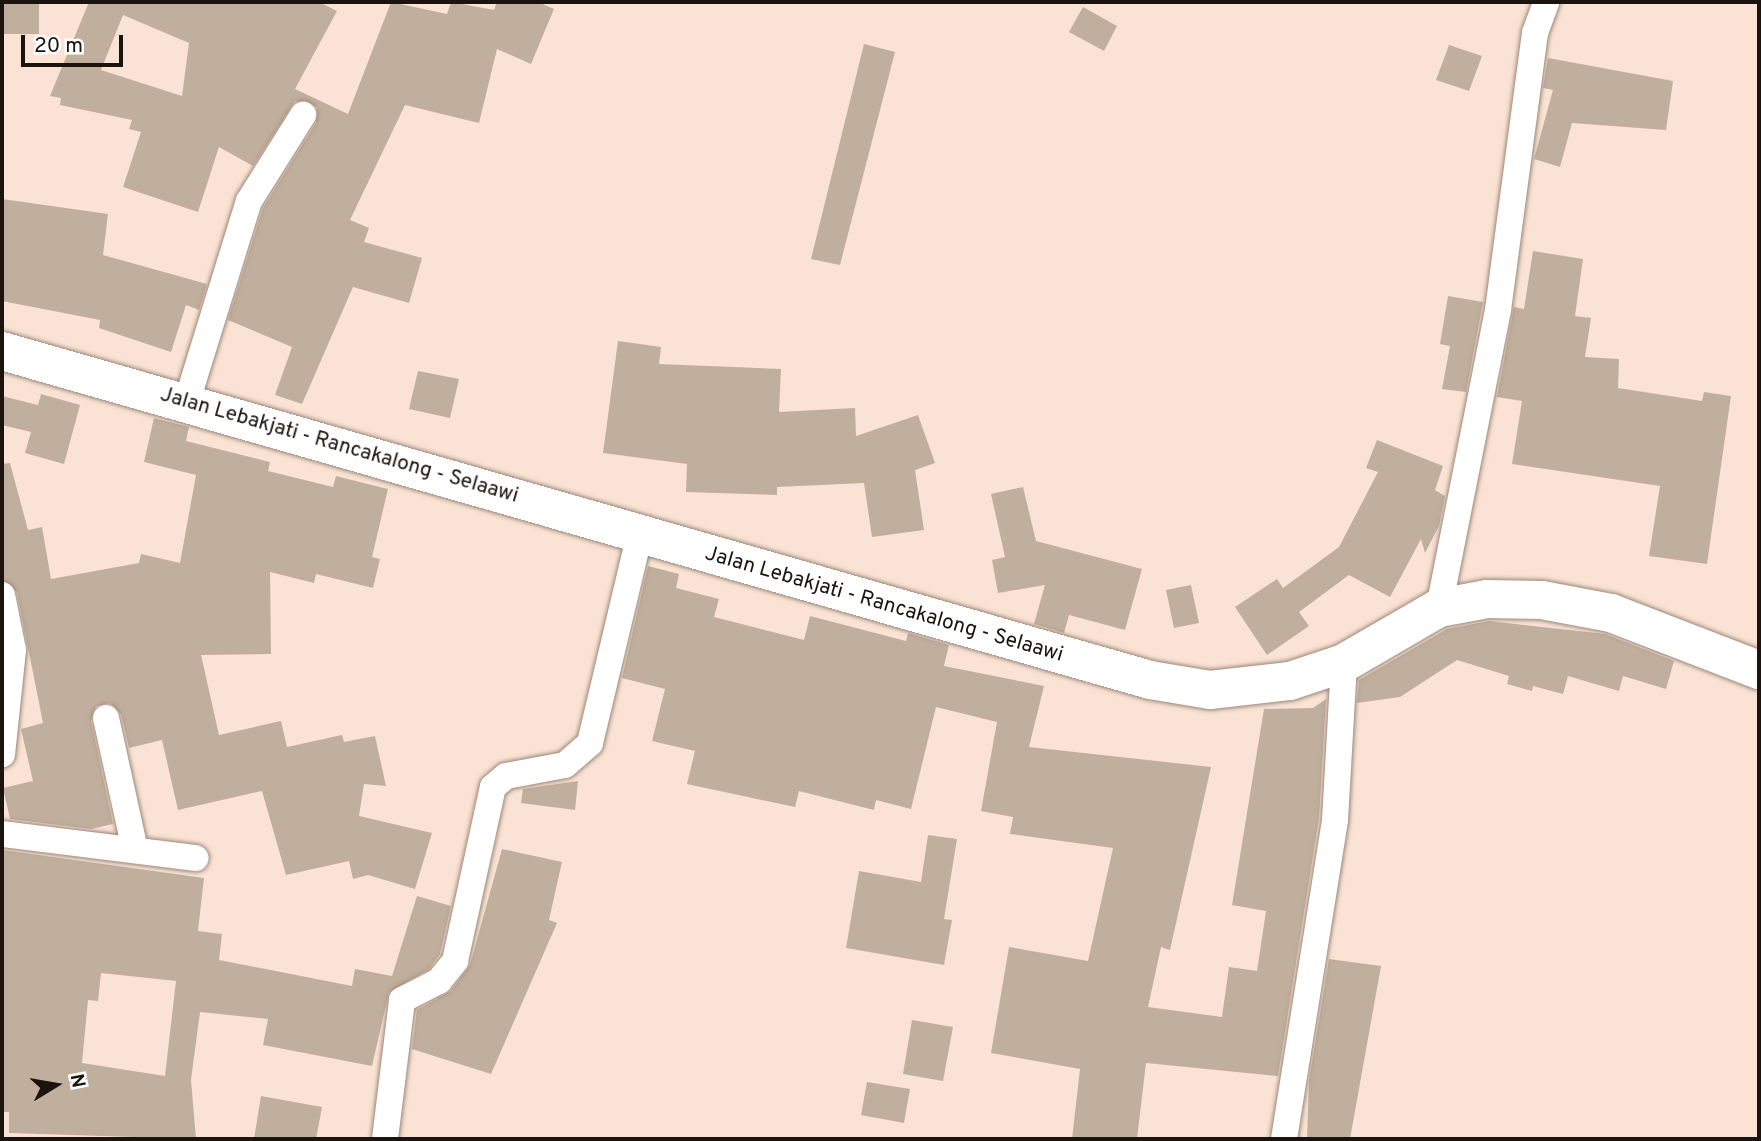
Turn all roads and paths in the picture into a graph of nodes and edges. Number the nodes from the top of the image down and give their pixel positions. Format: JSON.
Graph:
{"nodes":[{"id":1,"x":1546,"y":2,"type":"edge"},
{"id":2,"x":303,"y":115,"type":"dead end"},
{"id":3,"x":2,"y":351,"type":"edge"},
{"id":4,"x":187,"y":401,"type":"junction"},
{"id":5,"x":640,"y":534,"type":"junction"},
{"id":6,"x":2,"y":595,"type":"edge"},
{"id":7,"x":1439,"y":608,"type":"junction"},
{"id":8,"x":1344,"y":663,"type":"junction"},
{"id":9,"x":1759,"y":670,"type":"edge"},
{"id":10,"x":106,"y":718,"type":"dead end"},
{"id":11,"x":2,"y":754,"type":"edge"},
{"id":12,"x":2,"y":834,"type":"edge"},
{"id":13,"x":135,"y":850,"type":"junction"},
{"id":14,"x":196,"y":858,"type":"dead end"},
{"id":15,"x":385,"y":1139,"type":"edge"},
{"id":16,"x":1284,"y":1139,"type":"edge"}],
"edges":[{"from":1,"to":7,"type":"street"},
{"from":2,"to":4,"type":"street"},
{"from":3,"to":4,"type":"main road","name":"Jalan Lebakjati - Rancakalong - Selaawi"},
{"from":4,"to":5,"type":"main road","name":"Jalan Lebakjati - Rancakalong - Selaawi"},
{"from":5,"to":8,"type":"main road","name":"Jalan Lebakjati - Rancakalong - Selaawi"},
{"from":5,"to":15,"type":"street"},
{"from":6,"to":11,"type":"street"},
{"from":7,"to":8,"type":"main road","name":"Jalan Lebakjati - Rancakalong - Selaawi"},
{"from":7,"to":9,"type":"main road","name":"Jalan Lebakjati - Rancakalong - Selaawi"},
{"from":8,"to":16,"type":"street"},
{"from":10,"to":13,"type":"street"},
{"from":12,"to":13,"type":"street"},
{"from":13,"to":14,"type":"street"}]}
